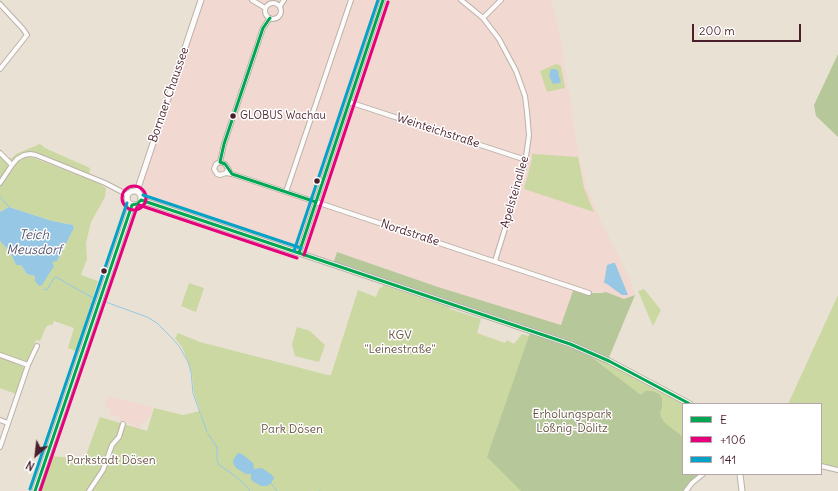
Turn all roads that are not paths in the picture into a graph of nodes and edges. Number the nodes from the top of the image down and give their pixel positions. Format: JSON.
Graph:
{"nodes":[{"id":1,"x":201,"y":0,"type":"edge"},
{"id":2,"x":252,"y":0,"type":"edge"},
{"id":3,"x":284,"y":0,"type":"edge"},
{"id":4,"x":351,"y":0,"type":"edge"},
{"id":5,"x":383,"y":0,"type":"edge"},
{"id":6,"x":461,"y":0,"type":"edge"},
{"id":7,"x":501,"y":0,"type":"edge"},
{"id":8,"x":279,"y":3,"type":"edge"},
{"id":9,"x":0,"y":4,"type":"edge"},
{"id":10,"x":265,"y":8,"type":"junction"},
{"id":11,"x":270,"y":18,"type":"junction"},
{"id":12,"x":483,"y":18,"type":"junction"},
{"id":13,"x":0,"y":69,"type":"edge"},
{"id":14,"x":349,"y":102,"type":"junction"},
{"id":15,"x":0,"y":153,"type":"edge"},
{"id":16,"x":526,"y":160,"type":"junction"},
{"id":17,"x":220,"y":162,"type":"junction"},
{"id":18,"x":12,"y":165,"type":"junction"},
{"id":19,"x":227,"y":171,"type":"junction"},
{"id":20,"x":0,"y":183,"type":"edge"},
{"id":21,"x":137,"y":191,"type":"junction"},
{"id":22,"x":286,"y":192,"type":"junction"},
{"id":23,"x":128,"y":195,"type":"junction"},
{"id":24,"x":141,"y":200,"type":"junction"},
{"id":25,"x":316,"y":202,"type":"junction"},
{"id":26,"x":132,"y":205,"type":"junction"},
{"id":27,"x":299,"y":253,"type":"junction"},
{"id":28,"x":495,"y":261,"type":"junction"},
{"id":29,"x":589,"y":293,"type":"dead end"},
{"id":30,"x":37,"y":346,"type":"dead end"},
{"id":31,"x":0,"y":355,"type":"edge"},
{"id":32,"x":28,"y":366,"type":"junction"},
{"id":33,"x":688,"y":403,"type":"edge"},
{"id":34,"x":0,"y":420,"type":"edge"},
{"id":35,"x":8,"y":423,"type":"junction"},
{"id":36,"x":123,"y":424,"type":"dead end"},
{"id":37,"x":0,"y":447,"type":"edge"},
{"id":38,"x":822,"y":466,"type":"edge"},
{"id":39,"x":838,"y":470,"type":"edge"},
{"id":40,"x":702,"y":475,"type":"edge"},
{"id":41,"x":740,"y":475,"type":"edge"},
{"id":42,"x":37,"y":490,"type":"edge"},
{"id":43,"x":89,"y":491,"type":"edge"},
{"id":44,"x":686,"y":491,"type":"edge"},
{"id":45,"x":742,"y":491,"type":"edge"}],
"edges":[{"from":1,"to":21,"type":"main road","name":"Bornaer Chaussee"},
{"from":2,"to":10,"type":"street"},
{"from":3,"to":8,"type":"street"},
{"from":4,"to":22,"type":"street"},
{"from":5,"to":14,"type":"street"},
{"from":6,"to":12,"type":"street","name":"Apelsteinallee"},
{"from":7,"to":12,"type":"street"},
{"from":8,"to":10,"type":"street"},
{"from":8,"to":11,"type":"street","name":"Nordstraße"},
{"from":9,"to":13,"type":"street"},
{"from":10,"to":11,"type":"street"},
{"from":11,"to":17,"type":"street","name":"Nordstraße"},
{"from":12,"to":16,"type":"street","name":"Apelsteinallee"},
{"from":14,"to":16,"type":"street","name":"Weinteichstraße"},
{"from":14,"to":25,"type":"street"},
{"from":15,"to":18,"type":"street"},
{"from":16,"to":28,"type":"street","name":"Apelsteinallee"},
{"from":17,"to":19,"type":"street","name":"Nordstraße"},
{"from":17,"to":19,"type":"street","name":"Nordstraße"},
{"from":18,"to":20,"type":"street"},
{"from":18,"to":23,"type":"street"},
{"from":19,"to":22,"type":"street","name":"Nordstraße"},
{"from":21,"to":23,"type":"main road"},
{"from":21,"to":24,"type":"main road"},
{"from":22,"to":25,"type":"street","name":"Nordstraße"},
{"from":23,"to":26,"type":"main road"},
{"from":24,"to":26,"type":"main road"},
{"from":24,"to":27,"type":"main road"},
{"from":25,"to":27,"type":"street"},
{"from":25,"to":28,"type":"street","name":"Nordstraße"},
{"from":26,"to":42,"type":"main road"},
{"from":27,"to":33,"type":"main road"},
{"from":28,"to":29,"type":"street","name":"Nordstraße"},
{"from":30,"to":32,"type":"street"},
{"from":31,"to":32,"type":"street"},
{"from":32,"to":35,"type":"street"},
{"from":34,"to":35,"type":"street"},
{"from":35,"to":37,"type":"street"},
{"from":36,"to":43,"type":"street"},
{"from":38,"to":39,"type":"street"},
{"from":40,"to":44,"type":"street"},
{"from":41,"to":45,"type":"main road"}]}
